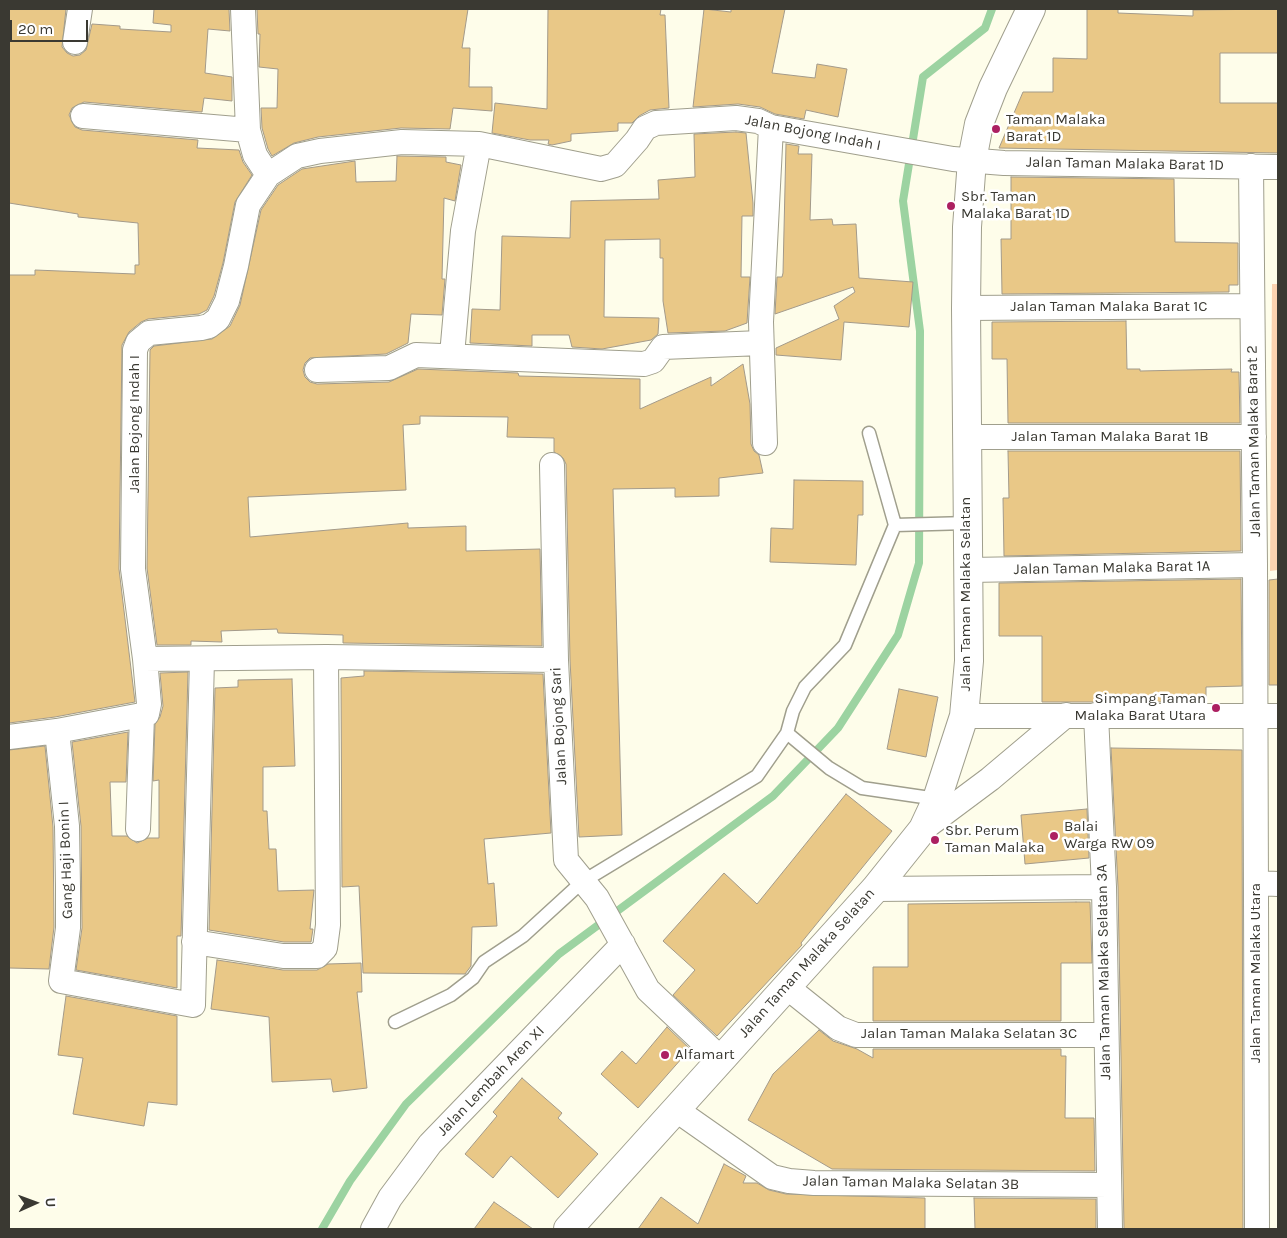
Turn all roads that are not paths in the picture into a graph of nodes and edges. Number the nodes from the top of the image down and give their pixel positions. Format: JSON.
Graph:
{"nodes":[{"id":1,"x":80,"y":9,"type":"edge"},
{"id":2,"x":242,"y":9,"type":"edge"},
{"id":3,"x":1031,"y":9,"type":"edge"},
{"id":4,"x":75,"y":42,"type":"dead end"},
{"id":5,"x":83,"y":116,"type":"dead end"},
{"id":6,"x":771,"y":127,"type":"junction"},
{"id":7,"x":248,"y":130,"type":"junction"},
{"id":8,"x":479,"y":144,"type":"junction"},
{"id":9,"x":972,"y":160,"type":"junction"},
{"id":10,"x":1251,"y":166,"type":"junction"},
{"id":11,"x":1278,"y":167,"type":"edge"},
{"id":12,"x":268,"y":175,"type":"junction"},
{"id":13,"x":1252,"y":306,"type":"junction"},
{"id":14,"x":966,"y":308,"type":"junction"},
{"id":15,"x":762,"y":342,"type":"junction"},
{"id":16,"x":452,"y":355,"type":"junction"},
{"id":17,"x":317,"y":370,"type":"dead end"},
{"id":18,"x":869,"y":433,"type":"dead end"},
{"id":19,"x":966,"y":437,"type":"junction"},
{"id":20,"x":1254,"y":437,"type":"junction"},
{"id":21,"x":765,"y":443,"type":"dead end"},
{"id":22,"x":552,"y":465,"type":"dead end"},
{"id":23,"x":954,"y":523,"type":"junction"},
{"id":24,"x":902,"y":524,"type":"junction"},
{"id":25,"x":1255,"y":565,"type":"junction"},
{"id":26,"x":969,"y":570,"type":"junction"},
{"id":27,"x":326,"y":657,"type":"junction"},
{"id":28,"x":145,"y":659,"type":"junction"},
{"id":29,"x":202,"y":660,"type":"junction"},
{"id":30,"x":556,"y":660,"type":"junction"},
{"id":31,"x":1096,"y":715,"type":"junction"},
{"id":32,"x":142,"y":716,"type":"junction"},
{"id":33,"x":964,"y":716,"type":"junction"},
{"id":34,"x":1066,"y":716,"type":"junction"},
{"id":35,"x":1267,"y":716,"type":"edge"},
{"id":36,"x":57,"y":731,"type":"junction"},
{"id":37,"x":787,"y":733,"type":"junction"},
{"id":38,"x":9,"y":737,"type":"edge"},
{"id":39,"x":937,"y":799,"type":"junction"},
{"id":40,"x":138,"y":829,"type":"dead end"},
{"id":41,"x":923,"y":829,"type":"junction"},
{"id":42,"x":1267,"y":883,"type":"edge"},
{"id":43,"x":1104,"y":887,"type":"junction"},
{"id":44,"x":875,"y":889,"type":"junction"},
{"id":45,"x":589,"y":890,"type":"junction"},
{"id":46,"x":621,"y":939,"type":"junction"},
{"id":47,"x":194,"y":942,"type":"junction"},
{"id":48,"x":788,"y":988,"type":"junction"},
{"id":49,"x":396,"y":1022,"type":"dead end"},
{"id":50,"x":1105,"y":1035,"type":"junction"},
{"id":51,"x":720,"y":1058,"type":"junction"},
{"id":52,"x":674,"y":1109,"type":"junction"},
{"id":53,"x":1268,"y":1141,"type":"edge"},
{"id":54,"x":1108,"y":1185,"type":"junction"},
{"id":55,"x":572,"y":1228,"type":"edge"},
{"id":56,"x":373,"y":1229,"type":"edge"},
{"id":57,"x":1110,"y":1229,"type":"edge"},
{"id":58,"x":1257,"y":1229,"type":"edge"}],
"edges":[{"from":1,"to":4,"type":"street"},
{"from":2,"to":7,"type":"street"},
{"from":3,"to":9,"type":"street","name":"Jalan Taman Malaka Selatan"},
{"from":5,"to":7,"type":"street"},
{"from":6,"to":8,"type":"street","name":"Jalan Bojong Indah I"},
{"from":6,"to":9,"type":"street","name":"Jalan Bojong Indah I"},
{"from":6,"to":15,"type":"street"},
{"from":7,"to":12,"type":"street"},
{"from":8,"to":12,"type":"street","name":"Jalan Bojong Indah I"},
{"from":8,"to":16,"type":"street"},
{"from":9,"to":10,"type":"street","name":"Jalan Taman Malaka Barat 1D"},
{"from":9,"to":14,"type":"street","name":"Jalan Taman Malaka Selatan"},
{"from":10,"to":11,"type":"street","name":"Jalan Taman Malaka Barat 1D"},
{"from":10,"to":13,"type":"street","name":"Jalan Taman Malaka Barat 2"},
{"from":12,"to":28,"type":"street","name":"Jalan Bojong Indah I"},
{"from":13,"to":14,"type":"street","name":"Jalan Taman Malaka Barat 1C"},
{"from":13,"to":20,"type":"street","name":"Jalan Taman Malaka Barat 2"},
{"from":14,"to":19,"type":"street","name":"Jalan Taman Malaka Selatan"},
{"from":15,"to":16,"type":"street"},
{"from":15,"to":21,"type":"street"},
{"from":16,"to":17,"type":"street"},
{"from":18,"to":24,"type":"lane"},
{"from":19,"to":20,"type":"street","name":"Jalan Taman Malaka Barat 1B"},
{"from":19,"to":23,"type":"street","name":"Jalan Taman Malaka Selatan"},
{"from":20,"to":25,"type":"street","name":"Jalan Taman Malaka Barat 2"},
{"from":22,"to":30,"type":"street"},
{"from":23,"to":24,"type":"lane"},
{"from":23,"to":26,"type":"street","name":"Jalan Taman Malaka Selatan"},
{"from":24,"to":37,"type":"lane"},
{"from":25,"to":26,"type":"street","name":"Jalan Taman Malaka Barat 1A"},
{"from":25,"to":35,"type":"street","name":"Jalan Taman Malaka Barat 2"},
{"from":26,"to":33,"type":"street","name":"Jalan Taman Malaka Selatan"},
{"from":27,"to":29,"type":"street","name":"Jalan Bojong Sari"},
{"from":27,"to":30,"type":"street","name":"Jalan Bojong Sari"},
{"from":27,"to":47,"type":"street"},
{"from":28,"to":29,"type":"street","name":"Jalan Bojong Sari"},
{"from":28,"to":32,"type":"street","name":"Jalan Bojong Indah I"},
{"from":29,"to":47,"type":"street"},
{"from":30,"to":45,"type":"street","name":"Jalan Bojong Sari"},
{"from":31,"to":34,"type":"street"},
{"from":31,"to":35,"type":"street"},
{"from":31,"to":43,"type":"street","name":"Jalan Taman Malaka Selatan 3A"},
{"from":32,"to":36,"type":"street"},
{"from":32,"to":40,"type":"street"},
{"from":33,"to":34,"type":"street"},
{"from":33,"to":39,"type":"street","name":"Jalan Taman Malaka Selatan"},
{"from":34,"to":41,"type":"street"},
{"from":35,"to":42,"type":"street","name":"Jalan Taman Malaka Utara"},
{"from":36,"to":38,"type":"street"},
{"from":36,"to":47,"type":"street","name":"Gang Haji Bonin I"},
{"from":37,"to":39,"type":"lane"},
{"from":37,"to":45,"type":"lane"},
{"from":39,"to":41,"type":"street","name":"Jalan Taman Malaka Selatan"},
{"from":41,"to":44,"type":"street","name":"Jalan Taman Malaka Selatan"},
{"from":42,"to":53,"type":"street","name":"Jalan Taman Malaka Utara"},
{"from":43,"to":44,"type":"street"},
{"from":43,"to":50,"type":"street","name":"Jalan Taman Malaka Selatan 3A"},
{"from":44,"to":48,"type":"street","name":"Jalan Taman Malaka Selatan"},
{"from":45,"to":46,"type":"street","name":"Jalan Bojong Sari"},
{"from":45,"to":49,"type":"lane"},
{"from":46,"to":51,"type":"street","name":"Jalan Bojong Sari"},
{"from":46,"to":56,"type":"street","name":"Jalan Lembah Aren XI"},
{"from":48,"to":50,"type":"street","name":"Jalan Taman Malaka Selatan 3C"},
{"from":48,"to":51,"type":"street","name":"Jalan Taman Malaka Selatan"},
{"from":50,"to":54,"type":"street","name":"Jalan Taman Malaka Selatan 3A"},
{"from":51,"to":52,"type":"street","name":"Jalan Taman Malaka Selatan"},
{"from":52,"to":54,"type":"street","name":"Jalan Taman Malaka Selatan 3B"},
{"from":52,"to":55,"type":"street","name":"Jalan Taman Malaka Selatan"},
{"from":53,"to":58,"type":"street","name":"Jalan Taman Malaka Utara"},
{"from":54,"to":57,"type":"street","name":"Jalan Taman Malaka Selatan 3A"}]}
